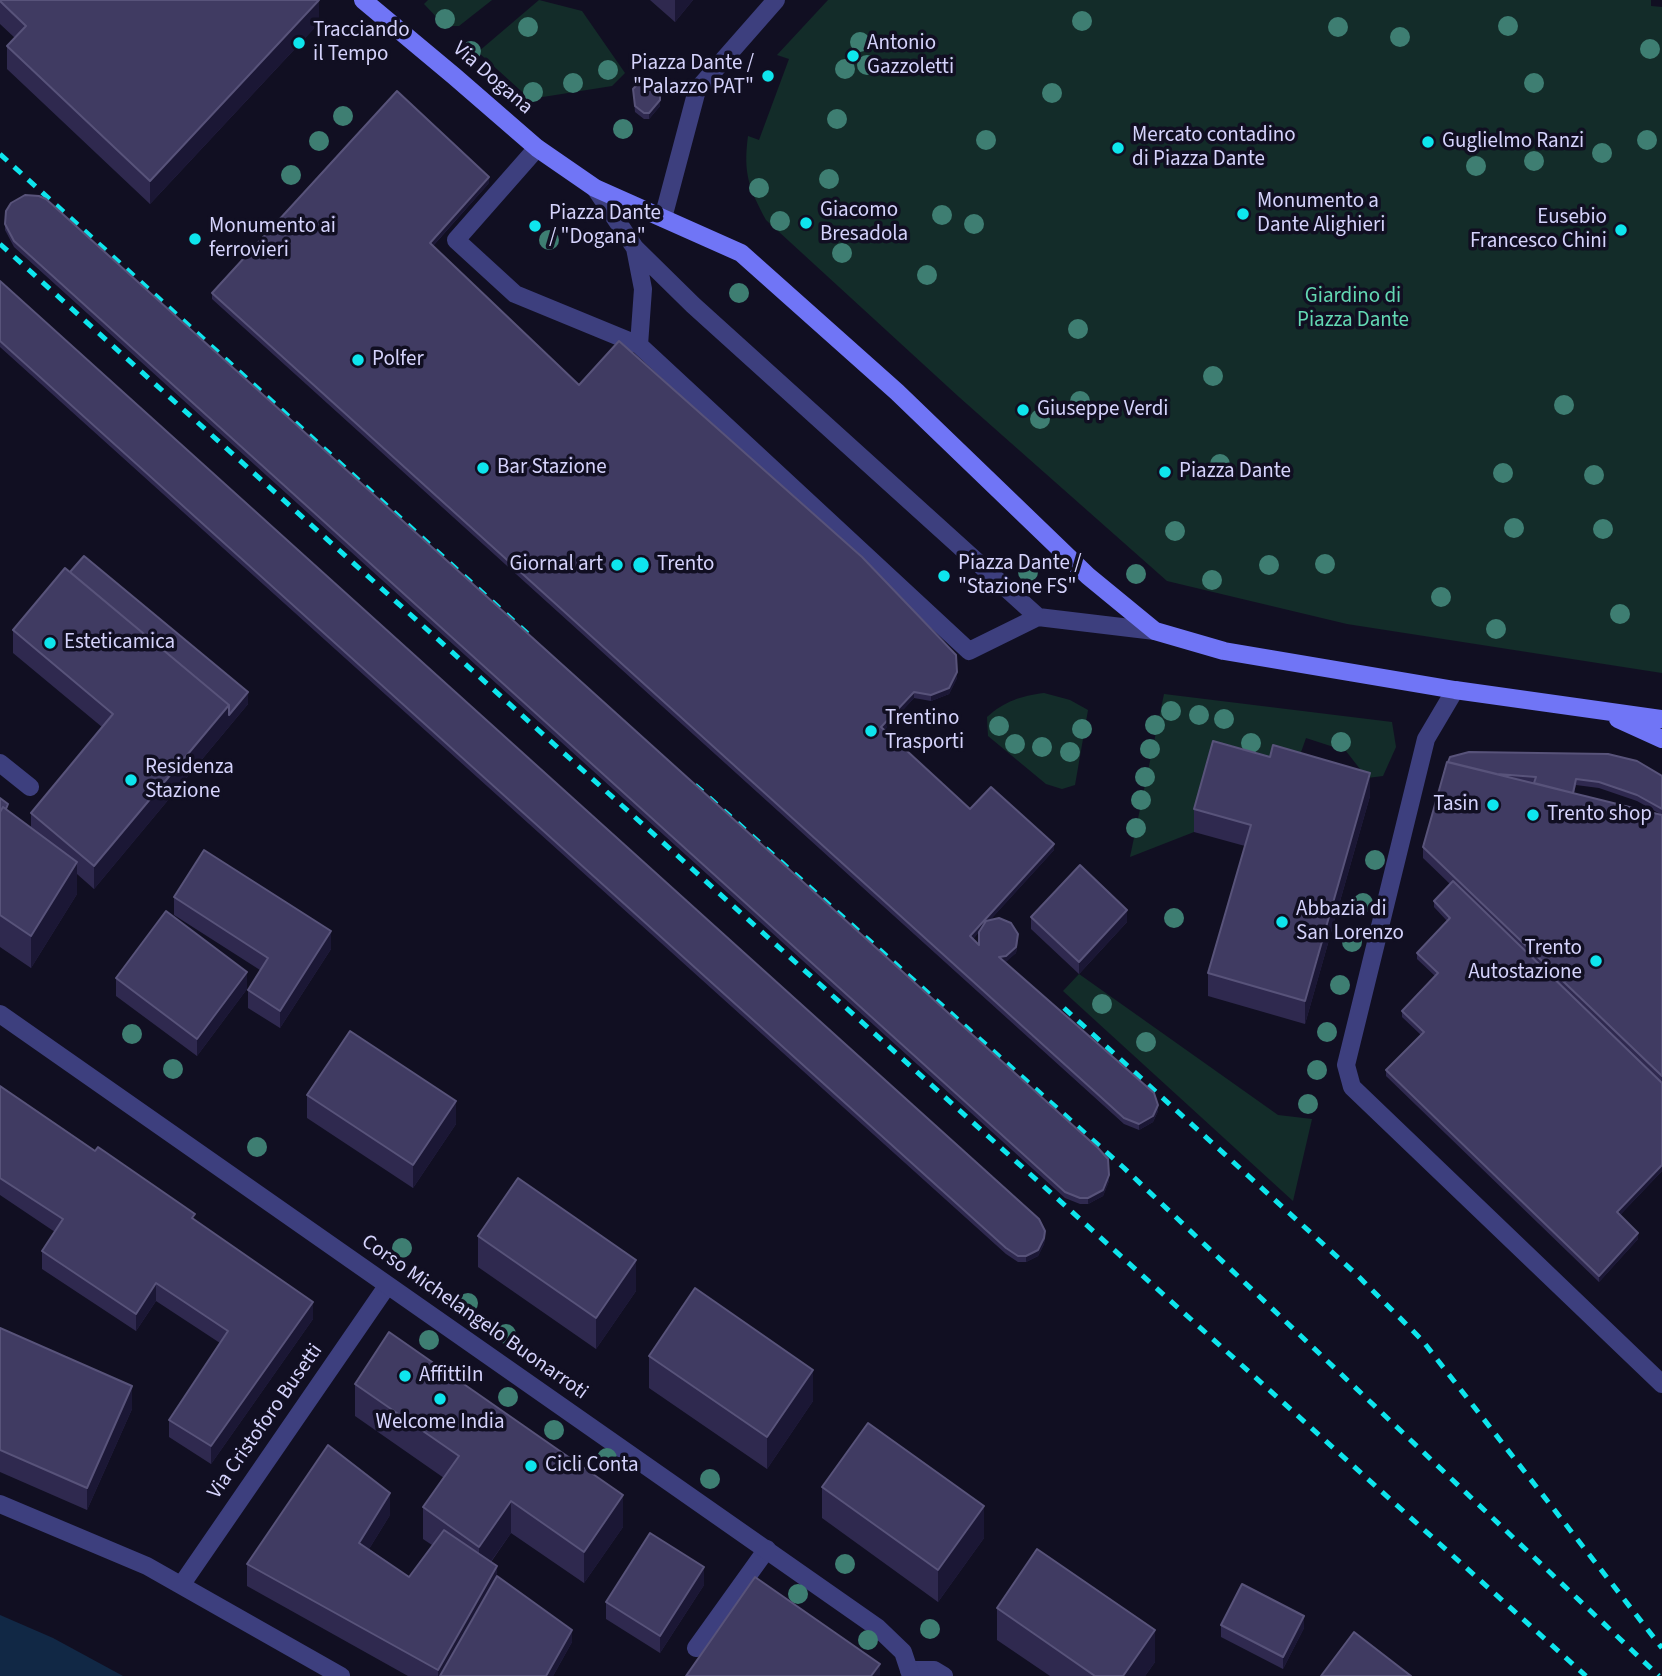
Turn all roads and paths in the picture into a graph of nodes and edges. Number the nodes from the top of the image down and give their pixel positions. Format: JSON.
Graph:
{"nodes":[{"id":1,"x":363,"y":0,"type":"edge"},
{"id":2,"x":776,"y":0,"type":"edge"},
{"id":3,"x":537,"y":148,"type":"junction"},
{"id":4,"x":595,"y":188,"type":"junction"},
{"id":5,"x":663,"y":218,"type":"junction"},
{"id":6,"x":635,"y":248,"type":"junction"},
{"id":7,"x":639,"y":345,"type":"junction"},
{"id":8,"x":1038,"y":617,"type":"junction"},
{"id":9,"x":1155,"y":631,"type":"junction"},
{"id":10,"x":1455,"y":690,"type":"junction"},
{"id":11,"x":1595,"y":710,"type":"junction"},
{"id":12,"x":1662,"y":719,"type":"edge"},
{"id":13,"x":1662,"y":739,"type":"edge"},
{"id":14,"x":0,"y":764,"type":"edge"},
{"id":15,"x":30,"y":787,"type":"dead end"},
{"id":16,"x":0,"y":1014,"type":"edge"},
{"id":17,"x":387,"y":1286,"type":"junction"},
{"id":18,"x":1662,"y":1384,"type":"edge"},
{"id":19,"x":0,"y":1504,"type":"edge"},
{"id":20,"x":767,"y":1549,"type":"junction"},
{"id":21,"x":182,"y":1584,"type":"junction"},
{"id":22,"x":696,"y":1648,"type":"dead end"},
{"id":23,"x":910,"y":1673,"type":"edge"},
{"id":24,"x":341,"y":1676,"type":"edge"},
{"id":25,"x":944,"y":1676,"type":"edge"}],
"edges":[{"from":1,"to":3,"type":"main road","name":"Via Dogana"},
{"from":2,"to":5,"type":"street"},
{"from":3,"to":4,"type":"main road","name":"Via Dogana"},
{"from":3,"to":7,"type":"street"},
{"from":4,"to":5,"type":"main road"},
{"from":4,"to":6,"type":"street"},
{"from":5,"to":9,"type":"main road"},
{"from":6,"to":7,"type":"street"},
{"from":6,"to":8,"type":"street"},
{"from":7,"to":8,"type":"street"},
{"from":8,"to":9,"type":"street"},
{"from":9,"to":10,"type":"main road"},
{"from":10,"to":11,"type":"main road"},
{"from":10,"to":18,"type":"street"},
{"from":11,"to":12,"type":"main road"},
{"from":11,"to":13,"type":"main road"},
{"from":14,"to":15,"type":"street"},
{"from":16,"to":17,"type":"street","name":"Corso Michelangelo Buonarroti"},
{"from":17,"to":20,"type":"street","name":"Corso Michelangelo Buonarroti"},
{"from":17,"to":21,"type":"street","name":"Via Cristoforo Busetti"},
{"from":19,"to":21,"type":"street"},
{"from":20,"to":22,"type":"street"},
{"from":20,"to":23,"type":"street","name":"Corso Michelangelo Buonarroti"},
{"from":21,"to":24,"type":"street"},
{"from":23,"to":25,"type":"street","name":"Corso Michelangelo Buonarroti"}]}
